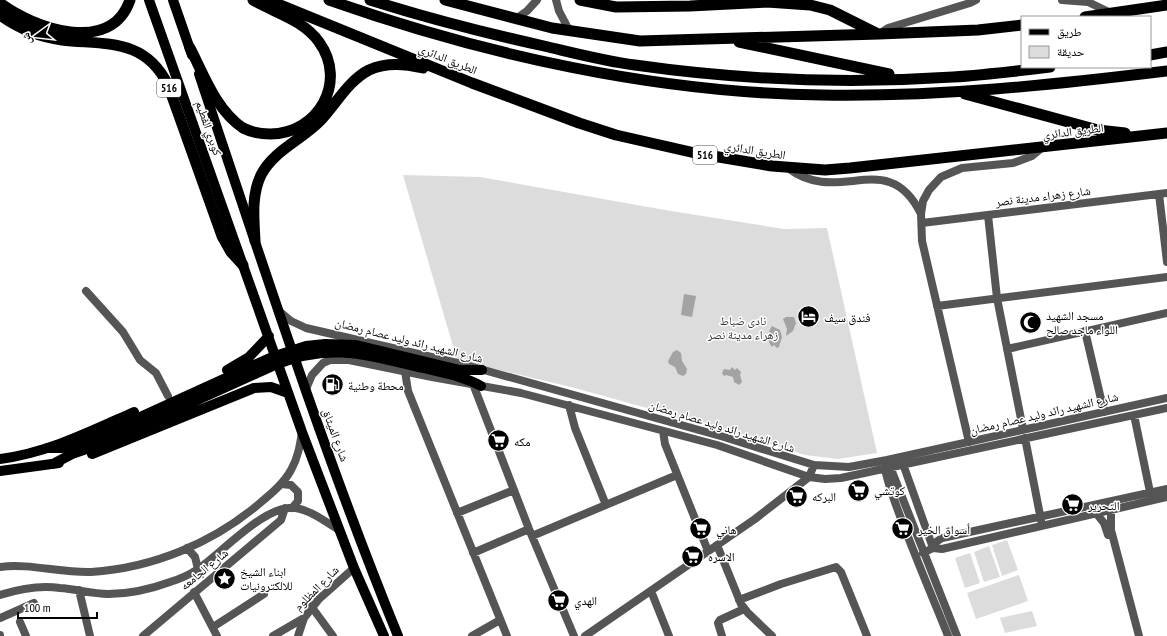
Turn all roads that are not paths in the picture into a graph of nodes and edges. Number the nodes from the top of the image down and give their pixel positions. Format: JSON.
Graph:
{"nodes":[{"id":1,"x":130,"y":0,"type":"edge"},
{"id":2,"x":149,"y":0,"type":"edge"},
{"id":3,"x":173,"y":0,"type":"edge"},
{"id":4,"x":253,"y":0,"type":"edge"},
{"id":5,"x":268,"y":0,"type":"edge"},
{"id":6,"x":329,"y":0,"type":"edge"},
{"id":7,"x":370,"y":0,"type":"edge"},
{"id":8,"x":445,"y":0,"type":"edge"},
{"id":9,"x":537,"y":0,"type":"edge"},
{"id":10,"x":556,"y":0,"type":"edge"},
{"id":11,"x":580,"y":0,"type":"edge"},
{"id":12,"x":976,"y":0,"type":"edge"},
{"id":13,"x":1062,"y":0,"type":"edge"},
{"id":14,"x":0,"y":3,"type":"edge"},
{"id":15,"x":1167,"y":4,"type":"edge"},
{"id":16,"x":1111,"y":13,"type":"junction"},
{"id":17,"x":0,"y":15,"type":"edge"},
{"id":18,"x":1092,"y":16,"type":"edge"},
{"id":19,"x":517,"y":18,"type":"junction"},
{"id":20,"x":1021,"y":25,"type":"edge"},
{"id":21,"x":569,"y":30,"type":"junction"},
{"id":22,"x":878,"y":34,"type":"junction"},
{"id":23,"x":722,"y":38,"type":"junction"},
{"id":24,"x":190,"y":48,"type":"junction"},
{"id":25,"x":1167,"y":52,"type":"edge"},
{"id":26,"x":1151,"y":55,"type":"edge"},
{"id":27,"x":1040,"y":68,"type":"edge"},
{"id":28,"x":1167,"y":71,"type":"edge"},
{"id":29,"x":913,"y":78,"type":"junction"},
{"id":30,"x":472,"y":83,"type":"junction"},
{"id":31,"x":957,"y":92,"type":"junction"},
{"id":32,"x":1167,"y":133,"type":"edge"},
{"id":33,"x":1154,"y":134,"type":"junction"},
{"id":34,"x":1043,"y":147,"type":"junction"},
{"id":35,"x":788,"y":168,"type":"junction"},
{"id":36,"x":1163,"y":193,"type":"edge"},
{"id":37,"x":921,"y":214,"type":"junction"},
{"id":38,"x":988,"y":215,"type":"junction"},
{"id":39,"x":922,"y":223,"type":"junction"},
{"id":40,"x":255,"y":241,"type":"junction"},
{"id":41,"x":1167,"y":262,"type":"edge"},
{"id":42,"x":243,"y":265,"type":"junction"},
{"id":43,"x":1167,"y":278,"type":"edge"},
{"id":44,"x":86,"y":291,"type":"dead end"},
{"id":45,"x":997,"y":298,"type":"junction"},
{"id":46,"x":937,"y":306,"type":"junction"},
{"id":47,"x":279,"y":311,"type":"junction"},
{"id":48,"x":1167,"y":313,"type":"edge"},
{"id":49,"x":320,"y":331,"type":"junction"},
{"id":50,"x":1085,"y":331,"type":"junction"},
{"id":51,"x":269,"y":336,"type":"junction"},
{"id":52,"x":1008,"y":349,"type":"junction"},
{"id":53,"x":398,"y":358,"type":"junction"},
{"id":54,"x":243,"y":362,"type":"junction"},
{"id":55,"x":321,"y":364,"type":"junction"},
{"id":56,"x":482,"y":370,"type":"junction"},
{"id":57,"x":405,"y":371,"type":"junction"},
{"id":58,"x":477,"y":385,"type":"junction"},
{"id":59,"x":254,"y":388,"type":"junction"},
{"id":60,"x":306,"y":389,"type":"junction"},
{"id":61,"x":288,"y":393,"type":"junction"},
{"id":62,"x":1167,"y":398,"type":"edge"},
{"id":63,"x":173,"y":402,"type":"junction"},
{"id":64,"x":595,"y":402,"type":"junction"},
{"id":65,"x":569,"y":405,"type":"junction"},
{"id":66,"x":1167,"y":408,"type":"edge"},
{"id":67,"x":593,"y":412,"type":"junction"},
{"id":68,"x":1104,"y":412,"type":"junction"},
{"id":69,"x":1134,"y":415,"type":"junction"},
{"id":70,"x":1022,"y":429,"type":"junction"},
{"id":71,"x":663,"y":431,"type":"junction"},
{"id":72,"x":302,"y":432,"type":"junction"},
{"id":73,"x":1025,"y":438,"type":"junction"},
{"id":74,"x":969,"y":442,"type":"junction"},
{"id":75,"x":0,"y":459,"type":"edge"},
{"id":76,"x":53,"y":464,"type":"junction"},
{"id":77,"x":903,"y":464,"type":"junction"},
{"id":78,"x":814,"y":465,"type":"junction"},
{"id":79,"x":888,"y":465,"type":"junction"},
{"id":80,"x":0,"y":470,"type":"edge"},
{"id":81,"x":677,"y":475,"type":"junction"},
{"id":82,"x":809,"y":477,"type":"junction"},
{"id":83,"x":281,"y":484,"type":"junction"},
{"id":84,"x":1167,"y":489,"type":"edge"},
{"id":85,"x":514,"y":490,"type":"junction"},
{"id":86,"x":1150,"y":492,"type":"junction"},
{"id":87,"x":1167,"y":497,"type":"edge"},
{"id":88,"x":606,"y":505,"type":"junction"},
{"id":89,"x":288,"y":508,"type":"junction"},
{"id":90,"x":1112,"y":510,"type":"junction"},
{"id":91,"x":457,"y":513,"type":"junction"},
{"id":92,"x":1096,"y":513,"type":"junction"},
{"id":93,"x":1041,"y":520,"type":"junction"},
{"id":94,"x":339,"y":530,"type":"junction"},
{"id":95,"x":531,"y":532,"type":"junction"},
{"id":96,"x":915,"y":543,"type":"junction"},
{"id":97,"x":717,"y":545,"type":"junction"},
{"id":98,"x":187,"y":548,"type":"junction"},
{"id":99,"x":933,"y":548,"type":"junction"},
{"id":100,"x":708,"y":551,"type":"junction"},
{"id":101,"x":473,"y":553,"type":"junction"},
{"id":102,"x":924,"y":553,"type":"junction"},
{"id":103,"x":0,"y":567,"type":"edge"},
{"id":104,"x":354,"y":568,"type":"junction"},
{"id":105,"x":198,"y":569,"type":"junction"},
{"id":106,"x":71,"y":572,"type":"junction"},
{"id":107,"x":68,"y":589,"type":"junction"},
{"id":108,"x":79,"y":590,"type":"junction"},
{"id":109,"x":651,"y":591,"type":"junction"},
{"id":110,"x":194,"y":592,"type":"junction"},
{"id":111,"x":264,"y":594,"type":"dead end"},
{"id":112,"x":0,"y":596,"type":"edge"},
{"id":113,"x":739,"y":600,"type":"junction"},
{"id":114,"x":34,"y":603,"type":"dead end"},
{"id":115,"x":311,"y":606,"type":"junction"},
{"id":116,"x":744,"y":609,"type":"junction"},
{"id":117,"x":0,"y":618,"type":"edge"},
{"id":118,"x":304,"y":618,"type":"junction"},
{"id":119,"x":500,"y":620,"type":"junction"},
{"id":120,"x":20,"y":622,"type":"dead end"},
{"id":121,"x":213,"y":627,"type":"junction"},
{"id":122,"x":26,"y":636,"type":"edge"},
{"id":123,"x":90,"y":636,"type":"edge"},
{"id":124,"x":143,"y":636,"type":"edge"},
{"id":125,"x":217,"y":636,"type":"edge"},
{"id":126,"x":273,"y":636,"type":"edge"},
{"id":127,"x":298,"y":636,"type":"edge"},
{"id":128,"x":333,"y":636,"type":"edge"},
{"id":129,"x":384,"y":636,"type":"edge"},
{"id":130,"x":398,"y":636,"type":"edge"},
{"id":131,"x":472,"y":636,"type":"edge"},
{"id":132,"x":507,"y":636,"type":"edge"},
{"id":133,"x":574,"y":636,"type":"edge"},
{"id":134,"x":585,"y":636,"type":"edge"},
{"id":135,"x":669,"y":636,"type":"edge"},
{"id":136,"x":722,"y":636,"type":"edge"},
{"id":137,"x":772,"y":636,"type":"edge"},
{"id":138,"x":867,"y":636,"type":"edge"},
{"id":139,"x":948,"y":636,"type":"edge"},
{"id":140,"x":957,"y":636,"type":"edge"},
{"id":141,"x":1134,"y":636,"type":"edge"},
{"id":142,"x":1139,"y":636,"type":"edge"}],
"edges":[{"from":1,"to":14,"type":"highway"},
{"from":2,"to":42,"type":"main road","name":"كوبري الفطيم"},
{"from":3,"to":24,"type":"main road","name":"كوبري الفطيم"},
{"from":4,"to":24,"type":"highway"},
{"from":5,"to":30,"type":"highway","name":"الطريق الدائري","number":"516"},
{"from":6,"to":31,"type":"highway","name":"الطريق الدائري"},
{"from":7,"to":29,"type":"highway"},
{"from":8,"to":19,"type":"highway"},
{"from":9,"to":19,"type":"street"},
{"from":10,"to":21,"type":"street"},
{"from":11,"to":22,"type":"highway"},
{"from":12,"to":22,"type":"street"},
{"from":13,"to":16,"type":"street"},
{"from":15,"to":16,"type":"highway"},
{"from":16,"to":18,"type":"highway"},
{"from":17,"to":42,"type":"highway","number":"516"},
{"from":19,"to":21,"type":"highway"},
{"from":20,"to":22,"type":"highway"},
{"from":21,"to":23,"type":"highway"},
{"from":22,"to":23,"type":"highway"},
{"from":23,"to":29,"type":"highway"},
{"from":24,"to":40,"type":"main road","name":"كوبري الفطيم"},
{"from":25,"to":26,"type":"highway"},
{"from":27,"to":29,"type":"highway"},
{"from":28,"to":31,"type":"highway","name":"الطريق الدائري"},
{"from":30,"to":35,"type":"highway","name":"الطريق الدائري","number":"516"},
{"from":30,"to":40,"type":"highway","number":"516"},
{"from":31,"to":33,"type":"highway"},
{"from":32,"to":33,"type":"highway","name":"الطريق الدائري","number":"516"},
{"from":33,"to":34,"type":"highway","name":"الطريق الدائري","number":"516"},
{"from":34,"to":35,"type":"highway","name":"الطريق الدائري","number":"516"},
{"from":34,"to":37,"type":"street"},
{"from":35,"to":37,"type":"street"},
{"from":36,"to":38,"type":"street","name":"شارع زهراء مدينة نصر"},
{"from":36,"to":41,"type":"street"},
{"from":37,"to":39,"type":"street"},
{"from":38,"to":39,"type":"street","name":"شارع زهراء مدينة نصر"},
{"from":38,"to":45,"type":"street"},
{"from":39,"to":46,"type":"street"},
{"from":40,"to":47,"type":"main road","name":"شارع الميثاق"},
{"from":42,"to":51,"type":"main road"},
{"from":43,"to":45,"type":"street"},
{"from":44,"to":63,"type":"street"},
{"from":45,"to":46,"type":"street"},
{"from":45,"to":52,"type":"street"},
{"from":46,"to":74,"type":"street"},
{"from":47,"to":49,"type":"street","name":"شارع الشهيد رائد وليد عصام رمضان"},
{"from":47,"to":60,"type":"main road","name":"شارع الميثاق"},
{"from":48,"to":50,"type":"street"},
{"from":49,"to":55,"type":"street"},
{"from":49,"to":56,"type":"street","name":"شارع الشهيد رائد وليد عصام رمضان"},
{"from":50,"to":52,"type":"street"},
{"from":50,"to":68,"type":"street"},
{"from":51,"to":54,"type":"main road"},
{"from":51,"to":61,"type":"main road"},
{"from":52,"to":70,"type":"street"},
{"from":53,"to":56,"type":"main road"},
{"from":53,"to":58,"type":"main road"},
{"from":53,"to":63,"type":"main road"},
{"from":54,"to":59,"type":"main road"},
{"from":54,"to":63,"type":"main road"},
{"from":55,"to":57,"type":"street","name":"شارع الشهيد رائد وليد عصام رمضان"},
{"from":55,"to":60,"type":"street"},
{"from":56,"to":64,"type":"street","name":"شارع الشهيد رائد وليد عصام رمضان"},
{"from":57,"to":58,"type":"street","name":"شارع الشهيد رائد وليد عصام رمضان"},
{"from":57,"to":91,"type":"street"},
{"from":58,"to":65,"type":"street","name":"شارع الشهيد رائد وليد عصام رمضان"},
{"from":58,"to":85,"type":"street"},
{"from":59,"to":61,"type":"main road"},
{"from":59,"to":76,"type":"main road"},
{"from":60,"to":130,"type":"main road","name":"شارع الميثاق"},
{"from":61,"to":72,"type":"main road"},
{"from":62,"to":68,"type":"street","name":"شارع الشهيد رائد وليد عصام رمضان"},
{"from":63,"to":75,"type":"main road"},
{"from":63,"to":76,"type":"main road"},
{"from":64,"to":67,"type":"street"},
{"from":64,"to":78,"type":"street","name":"شارع الشهيد رائد وليد عصام رمضان"},
{"from":65,"to":67,"type":"street","name":"شارع الشهيد رائد وليد عصام رمضان"},
{"from":65,"to":88,"type":"street"},
{"from":66,"to":69,"type":"street","name":"شارع الشهيد رائد وليد عصام رمضان"},
{"from":67,"to":71,"type":"street","name":"شارع الشهيد رائد وليد عصام رمضان"},
{"from":68,"to":70,"type":"street","name":"شارع الشهيد رائد وليد عصام رمضان"},
{"from":69,"to":73,"type":"street","name":"شارع الشهيد رائد وليد عصام رمضان"},
{"from":69,"to":86,"type":"street"},
{"from":70,"to":74,"type":"street","name":"شارع الشهيد رائد وليد عصام رمضان"},
{"from":71,"to":81,"type":"street"},
{"from":71,"to":82,"type":"street","name":"شارع الشهيد رائد وليد عصام رمضان"},
{"from":72,"to":83,"type":"street"},
{"from":72,"to":94,"type":"main road"},
{"from":73,"to":77,"type":"street","name":"شارع الشهيد رائد وليد عصام رمضان"},
{"from":73,"to":93,"type":"street"},
{"from":74,"to":79,"type":"street","name":"شارع الشهيد رائد وليد عصام رمضان"},
{"from":76,"to":80,"type":"main road"},
{"from":77,"to":79,"type":"street","name":"شارع الشهيد رائد وليد عصام رمضان"},
{"from":77,"to":99,"type":"street"},
{"from":78,"to":79,"type":"street","name":"شارع الشهيد رائد وليد عصام رمضان"},
{"from":78,"to":82,"type":"street"},
{"from":79,"to":82,"type":"street","name":"شارع الشهيد رائد وليد عصام رمضان"},
{"from":79,"to":96,"type":"street"},
{"from":81,"to":88,"type":"street"},
{"from":81,"to":100,"type":"street"},
{"from":82,"to":97,"type":"street"},
{"from":83,"to":89,"type":"street"},
{"from":83,"to":98,"type":"street"},
{"from":84,"to":86,"type":"street"},
{"from":85,"to":91,"type":"street"},
{"from":85,"to":95,"type":"street"},
{"from":86,"to":93,"type":"street"},
{"from":87,"to":90,"type":"street"},
{"from":88,"to":95,"type":"street"},
{"from":89,"to":94,"type":"street"},
{"from":89,"to":105,"type":"street"},
{"from":89,"to":110,"type":"street","name":"شارع الجامعه"},
{"from":90,"to":92,"type":"street"},
{"from":90,"to":142,"type":"street"},
{"from":91,"to":101,"type":"street"},
{"from":92,"to":93,"type":"street"},
{"from":92,"to":141,"type":"street"},
{"from":93,"to":99,"type":"street"},
{"from":94,"to":104,"type":"main road"},
{"from":95,"to":101,"type":"street"},
{"from":95,"to":133,"type":"street"},
{"from":96,"to":102,"type":"street"},
{"from":96,"to":139,"type":"street"},
{"from":97,"to":100,"type":"street"},
{"from":97,"to":113,"type":"street"},
{"from":98,"to":105,"type":"street"},
{"from":98,"to":106,"type":"street"},
{"from":99,"to":102,"type":"street"},
{"from":100,"to":109,"type":"street"},
{"from":101,"to":119,"type":"street"},
{"from":102,"to":140,"type":"street"},
{"from":103,"to":106,"type":"street"},
{"from":104,"to":115,"type":"street","name":"شارع المظلوم"},
{"from":104,"to":129,"type":"main road"},
{"from":105,"to":108,"type":"street"},
{"from":106,"to":107,"type":"street"},
{"from":107,"to":108,"type":"street"},
{"from":107,"to":112,"type":"street"},
{"from":108,"to":123,"type":"street"},
{"from":109,"to":134,"type":"street"},
{"from":109,"to":135,"type":"street"},
{"from":110,"to":121,"type":"street"},
{"from":110,"to":124,"type":"street","name":"شارع الجامعه"},
{"from":111,"to":121,"type":"street"},
{"from":113,"to":116,"type":"street"},
{"from":113,"to":138,"type":"street"},
{"from":114,"to":117,"type":"street"},
{"from":115,"to":118,"type":"street","name":"شارع المظلوم"},
{"from":115,"to":128,"type":"street"},
{"from":116,"to":136,"type":"street"},
{"from":116,"to":137,"type":"street"},
{"from":118,"to":126,"type":"street","name":"شارع المظلوم"},
{"from":118,"to":127,"type":"street"},
{"from":119,"to":131,"type":"street"},
{"from":119,"to":132,"type":"street"},
{"from":120,"to":122,"type":"street"},
{"from":121,"to":125,"type":"street"}]}
